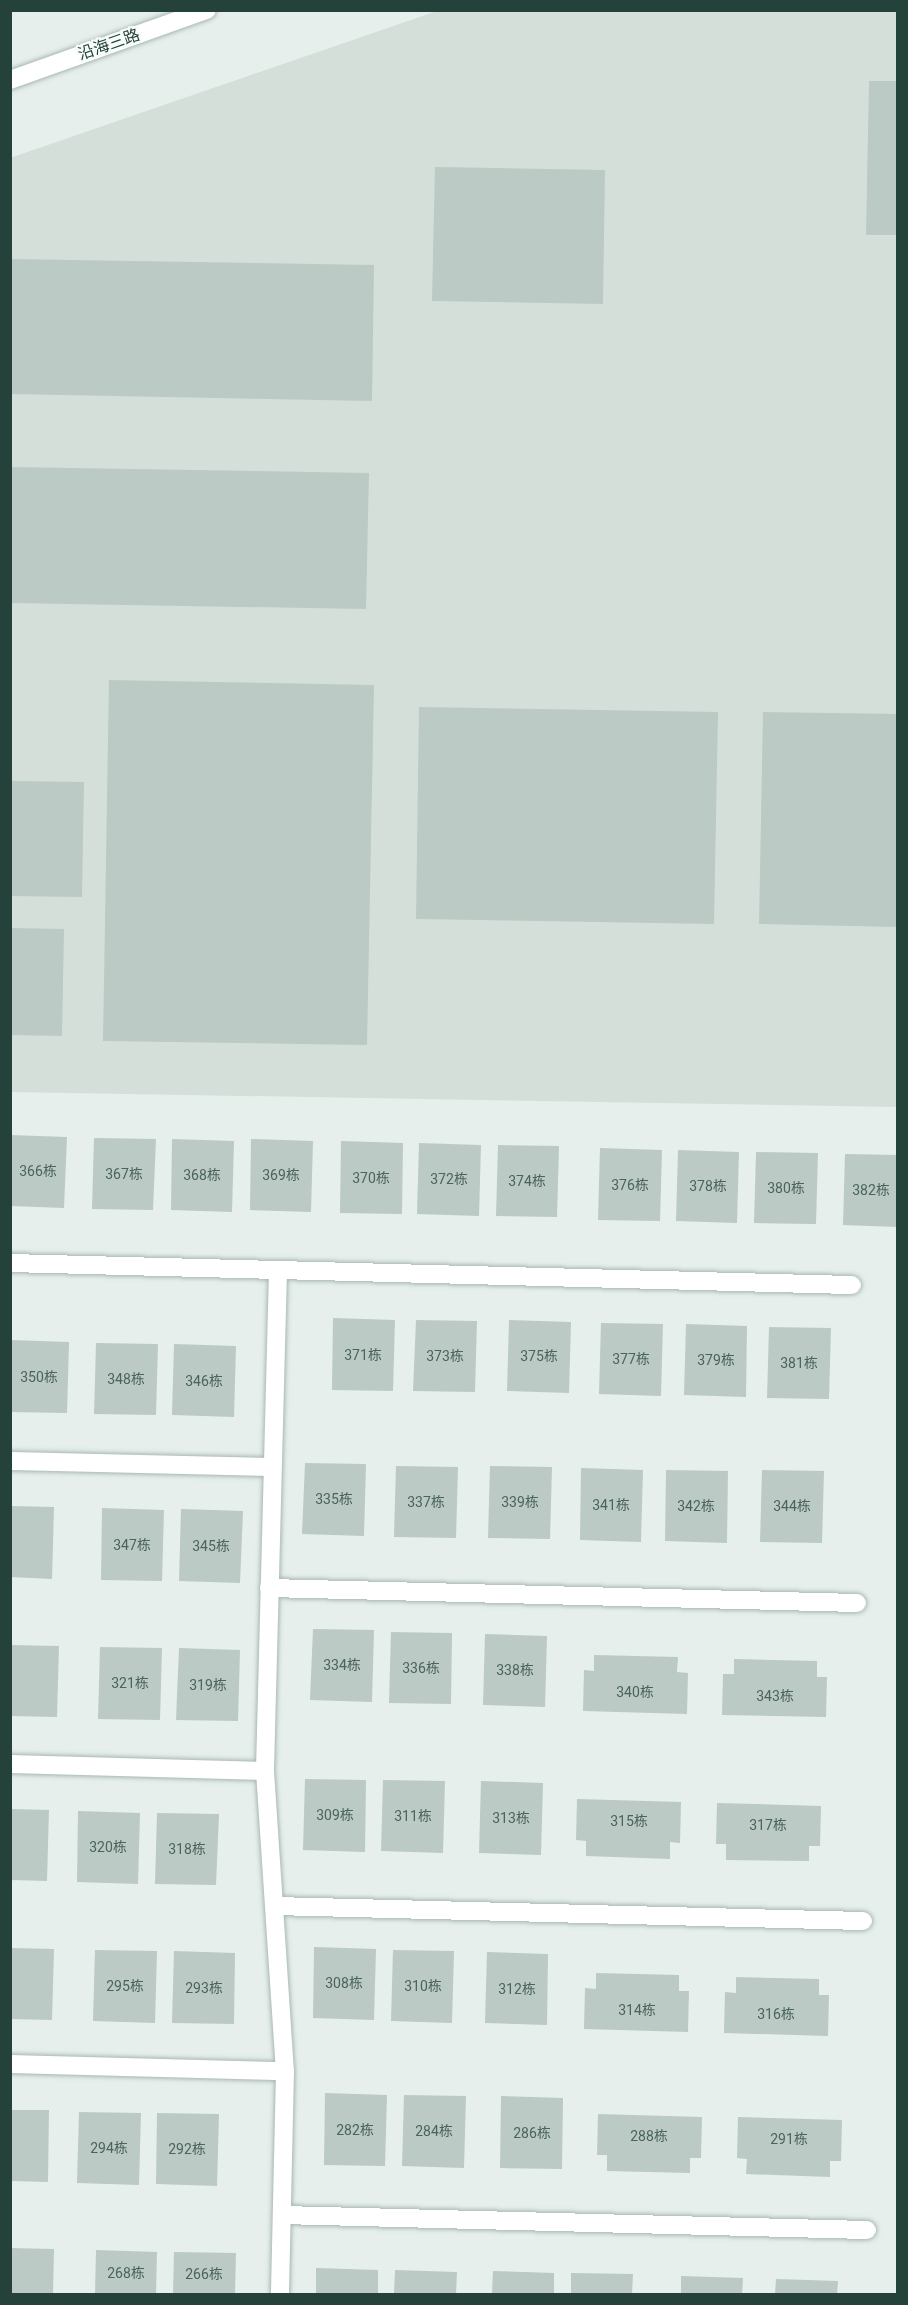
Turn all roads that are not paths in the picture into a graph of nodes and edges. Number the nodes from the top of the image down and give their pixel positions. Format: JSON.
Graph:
{"nodes":[{"id":1,"x":207,"y":10,"type":"edge"},
{"id":2,"x":10,"y":80,"type":"edge"},
{"id":3,"x":10,"y":1263,"type":"edge"},
{"id":4,"x":278,"y":1270,"type":"junction"},
{"id":5,"x":852,"y":1285,"type":"dead end"},
{"id":6,"x":10,"y":1461,"type":"edge"},
{"id":7,"x":273,"y":1467,"type":"junction"},
{"id":8,"x":269,"y":1588,"type":"junction"},
{"id":9,"x":857,"y":1603,"type":"dead end"},
{"id":10,"x":10,"y":1764,"type":"edge"},
{"id":11,"x":265,"y":1771,"type":"junction"},
{"id":12,"x":274,"y":1906,"type":"junction"},
{"id":13,"x":863,"y":1922,"type":"dead end"},
{"id":14,"x":10,"y":2064,"type":"edge"},
{"id":15,"x":285,"y":2071,"type":"junction"},
{"id":16,"x":282,"y":2215,"type":"junction"},
{"id":17,"x":867,"y":2230,"type":"dead end"},
{"id":18,"x":280,"y":2295,"type":"edge"}],
"edges":[{"from":1,"to":2,"type":"street","name":"沿海三路"},
{"from":3,"to":4,"type":"street"},
{"from":4,"to":5,"type":"street"},
{"from":4,"to":7,"type":"street"},
{"from":6,"to":7,"type":"street"},
{"from":7,"to":8,"type":"street"},
{"from":8,"to":9,"type":"street"},
{"from":8,"to":11,"type":"street"},
{"from":10,"to":11,"type":"street"},
{"from":11,"to":12,"type":"street"},
{"from":12,"to":13,"type":"street"},
{"from":12,"to":15,"type":"street"},
{"from":14,"to":15,"type":"street"},
{"from":15,"to":16,"type":"street"},
{"from":16,"to":17,"type":"street"},
{"from":16,"to":18,"type":"street"}]}
